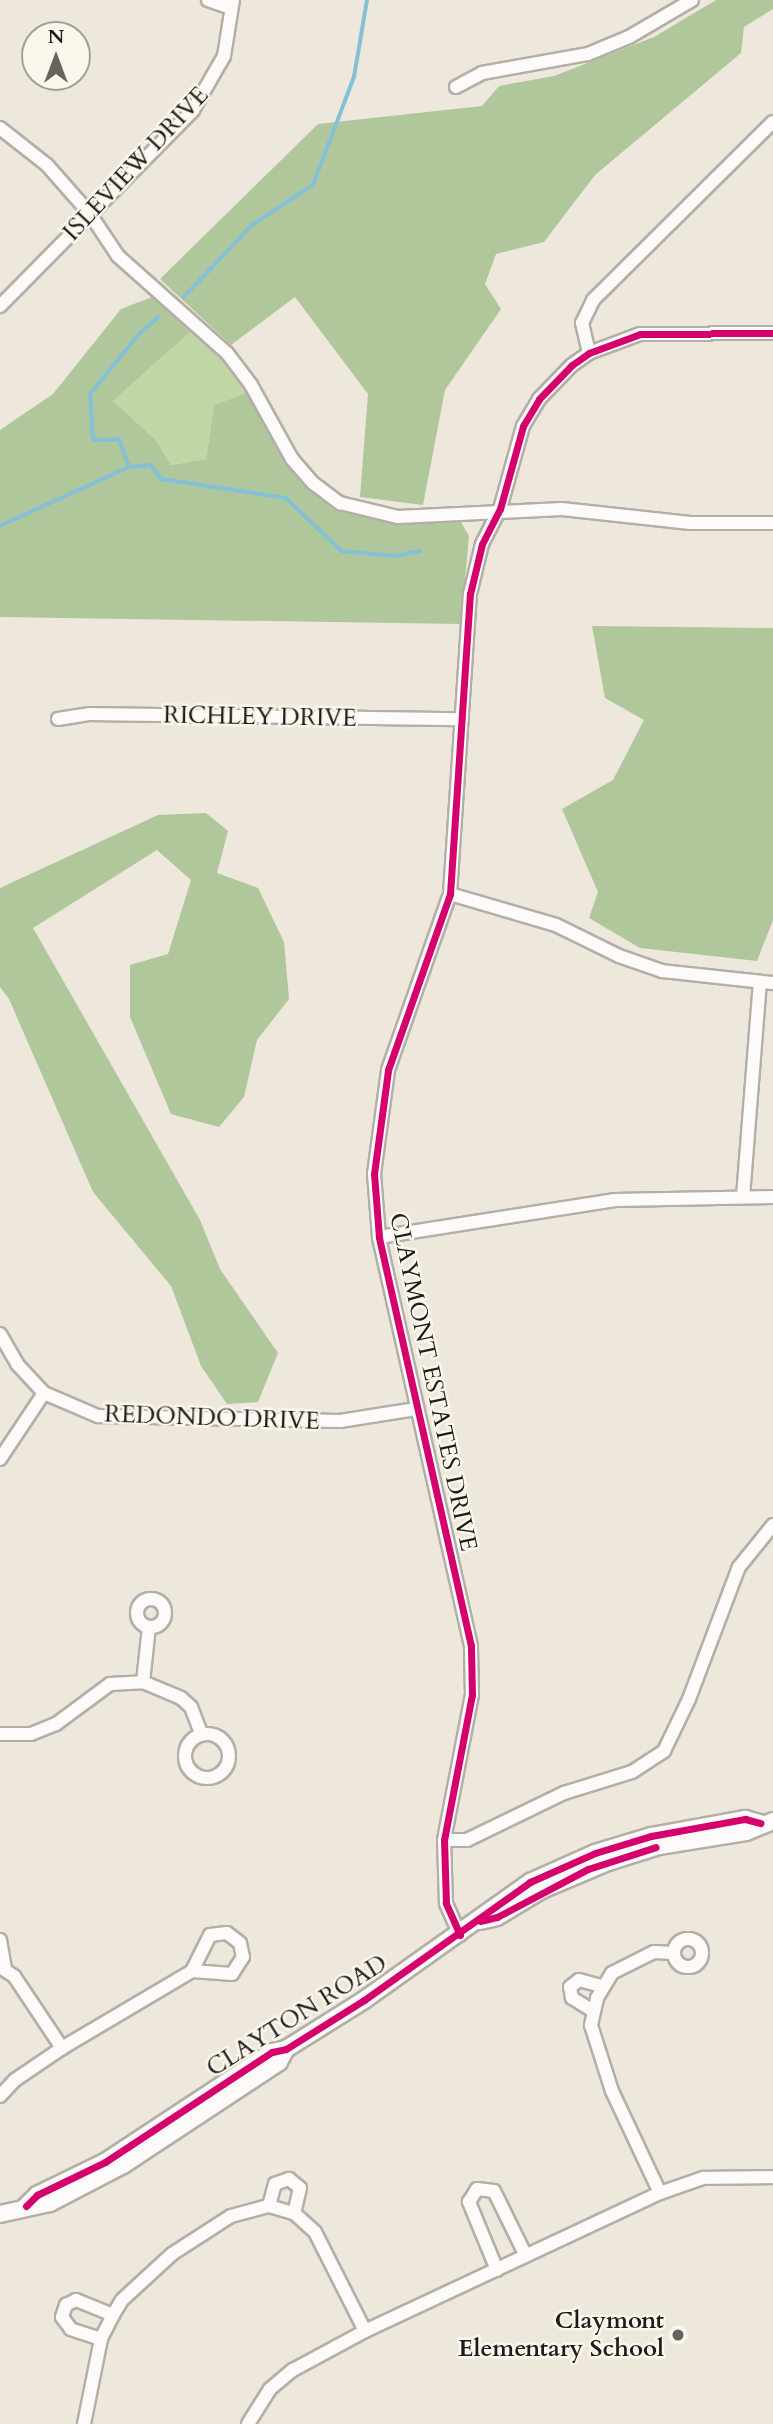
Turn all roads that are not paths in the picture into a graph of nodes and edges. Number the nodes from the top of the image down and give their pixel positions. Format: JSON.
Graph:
{"nodes":[{"id":1,"x":208,"y":0,"type":"edge"},
{"id":2,"x":692,"y":0,"type":"edge"},
{"id":3,"x":232,"y":4,"type":"edge"},
{"id":4,"x":456,"y":87,"type":"dead end"},
{"id":5,"x":773,"y":122,"type":"edge"},
{"id":6,"x":0,"y":128,"type":"edge"},
{"id":7,"x":90,"y":214,"type":"junction"},
{"id":8,"x":0,"y":306,"type":"edge"},
{"id":9,"x":773,"y":333,"type":"edge"},
{"id":10,"x":589,"y":353,"type":"junction"},
{"id":11,"x":500,"y":509,"type":"junction"},
{"id":12,"x":773,"y":523,"type":"edge"},
{"id":13,"x":58,"y":719,"type":"dead end"},
{"id":14,"x":462,"y":719,"type":"junction"},
{"id":15,"x":450,"y":894,"type":"junction"},
{"id":16,"x":767,"y":983,"type":"edge"},
{"id":17,"x":743,"y":1197,"type":"junction"},
{"id":18,"x":773,"y":1197,"type":"edge"},
{"id":19,"x":379,"y":1237,"type":"junction"},
{"id":20,"x":0,"y":1334,"type":"edge"},
{"id":21,"x":44,"y":1393,"type":"junction"},
{"id":22,"x":416,"y":1409,"type":"junction"},
{"id":23,"x":0,"y":1459,"type":"edge"},
{"id":24,"x":773,"y":1525,"type":"edge"},
{"id":25,"x":149,"y":1628,"type":"dead end"},
{"id":26,"x":143,"y":1682,"type":"junction"},
{"id":27,"x":0,"y":1734,"type":"edge"},
{"id":28,"x":202,"y":1735,"type":"dead end"},
{"id":29,"x":767,"y":1822,"type":"edge"},
{"id":30,"x":444,"y":1840,"type":"junction"},
{"id":31,"x":460,"y":1935,"type":"junction"},
{"id":32,"x":0,"y":1940,"type":"edge"},
{"id":33,"x":674,"y":1953,"type":"dead end"},
{"id":34,"x":2,"y":1967,"type":"edge"},
{"id":35,"x":192,"y":1971,"type":"dead end"},
{"id":36,"x":602,"y":1986,"type":"junction"},
{"id":37,"x":593,"y":2011,"type":"junction"},
{"id":38,"x":62,"y":2048,"type":"junction"},
{"id":39,"x":0,"y":2096,"type":"edge"},
{"id":40,"x":773,"y":2177,"type":"edge"},
{"id":41,"x":660,"y":2193,"type":"junction"},
{"id":42,"x":269,"y":2206,"type":"junction"},
{"id":43,"x":295,"y":2213,"type":"junction"},
{"id":44,"x":0,"y":2214,"type":"edge"},
{"id":45,"x":526,"y":2256,"type":"junction"},
{"id":46,"x":497,"y":2270,"type":"junction"},
{"id":47,"x":113,"y":2315,"type":"junction"},
{"id":48,"x":365,"y":2331,"type":"junction"},
{"id":49,"x":101,"y":2339,"type":"junction"},
{"id":50,"x":84,"y":2424,"type":"edge"},
{"id":51,"x":248,"y":2424,"type":"edge"}],
"edges":[{"from":1,"to":3,"type":"street"},
{"from":2,"to":4,"type":"street"},
{"from":3,"to":7,"type":"street","name":"ISLEVIEW DRIVE"},
{"from":5,"to":10,"type":"street"},
{"from":6,"to":7,"type":"street"},
{"from":7,"to":8,"type":"street","name":"ISLEVIEW DRIVE"},
{"from":7,"to":11,"type":"street"},
{"from":9,"to":10,"type":"street","name":"CLAYMONT ESTATES DRIVE"},
{"from":10,"to":11,"type":"street","name":"CLAYMONT ESTATES DRIVE"},
{"from":11,"to":12,"type":"street"},
{"from":11,"to":14,"type":"street","name":"CLAYMONT ESTATES DRIVE"},
{"from":13,"to":14,"type":"street","name":"RICHLEY DRIVE"},
{"from":14,"to":15,"type":"street","name":"CLAYMONT ESTATES DRIVE"},
{"from":15,"to":16,"type":"street"},
{"from":15,"to":19,"type":"street","name":"CLAYMONT ESTATES DRIVE"},
{"from":16,"to":17,"type":"street"},
{"from":17,"to":18,"type":"street"},
{"from":17,"to":19,"type":"street"},
{"from":19,"to":22,"type":"street","name":"CLAYMONT ESTATES DRIVE"},
{"from":20,"to":21,"type":"street","name":"REDONDO DRIVE"},
{"from":21,"to":22,"type":"street","name":"REDONDO DRIVE"},
{"from":21,"to":23,"type":"street"},
{"from":22,"to":30,"type":"street","name":"CLAYMONT ESTATES DRIVE"},
{"from":24,"to":30,"type":"street"},
{"from":25,"to":26,"type":"street"},
{"from":26,"to":27,"type":"street"},
{"from":26,"to":28,"type":"street"},
{"from":29,"to":31,"type":"main road","name":"CLAYTON ROAD"},
{"from":30,"to":31,"type":"street","name":"CLAYMONT ESTATES DRIVE"},
{"from":31,"to":44,"type":"main road","name":"CLAYTON ROAD"},
{"from":32,"to":34,"type":"street"},
{"from":33,"to":36,"type":"street"},
{"from":34,"to":38,"type":"street"},
{"from":35,"to":38,"type":"street"},
{"from":36,"to":37,"type":"street"},
{"from":36,"to":37,"type":"street"},
{"from":37,"to":41,"type":"street"},
{"from":38,"to":39,"type":"street"},
{"from":40,"to":41,"type":"street"},
{"from":41,"to":45,"type":"street"},
{"from":42,"to":43,"type":"street"},
{"from":42,"to":43,"type":"street"},
{"from":42,"to":47,"type":"street"},
{"from":43,"to":48,"type":"street"},
{"from":45,"to":46,"type":"street"},
{"from":45,"to":46,"type":"street"},
{"from":46,"to":48,"type":"street"},
{"from":47,"to":49,"type":"street"},
{"from":47,"to":49,"type":"street"},
{"from":48,"to":51,"type":"street"},
{"from":49,"to":50,"type":"street"}]}
